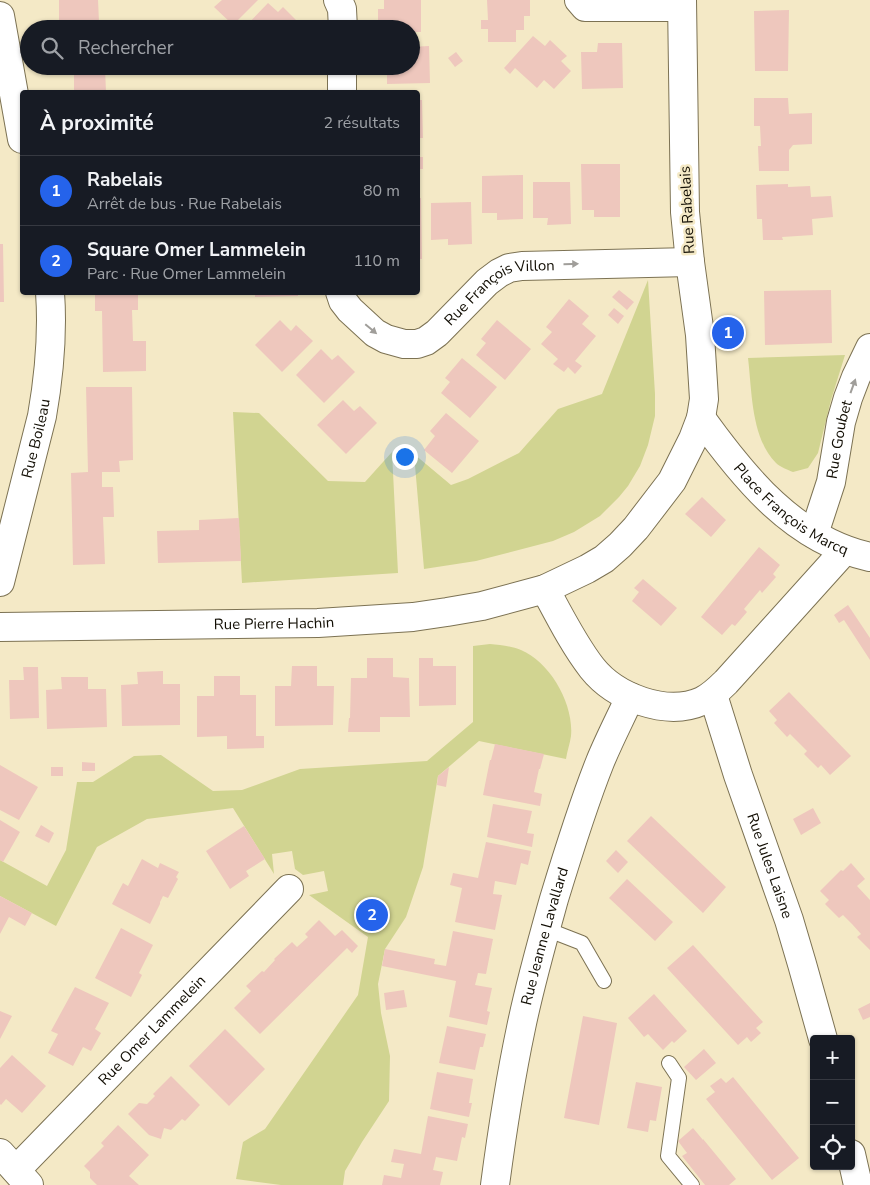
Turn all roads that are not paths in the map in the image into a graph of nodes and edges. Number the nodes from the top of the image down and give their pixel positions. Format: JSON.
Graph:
{"nodes":[{"id":1,"x":338,"y":0,"type":"edge"},
{"id":2,"x":579,"y":0,"type":"edge"},
{"id":3,"x":682,"y":4,"type":"edge"},
{"id":4,"x":0,"y":16,"type":"edge"},
{"id":5,"x":343,"y":20,"type":"edge"},
{"id":6,"x":342,"y":75,"type":"edge"},
{"id":7,"x":342,"y":90,"type":"edge"},
{"id":8,"x":20,"y":127,"type":"edge"},
{"id":9,"x":690,"y":262,"type":"junction"},
{"id":10,"x":50,"y":295,"type":"edge"},
{"id":11,"x":341,"y":295,"type":"edge"},
{"id":12,"x":870,"y":348,"type":"edge"},
{"id":13,"x":701,"y":418,"type":"junction"},
{"id":14,"x":814,"y":534,"type":"junction"},
{"id":15,"x":857,"y":553,"type":"edge"},
{"id":16,"x":0,"y":582,"type":"edge"},
{"id":17,"x":544,"y":589,"type":"junction"},
{"id":18,"x":0,"y":627,"type":"edge"},
{"id":19,"x":713,"y":695,"type":"junction"},
{"id":20,"x":630,"y":697,"type":"junction"},
{"id":21,"x":289,"y":889,"type":"dead end"},
{"id":22,"x":546,"y":929,"type":"junction"},
{"id":23,"x":604,"y":981,"type":"dead end"},
{"id":24,"x":822,"y":1035,"type":"edge"},
{"id":25,"x":669,"y":1063,"type":"dead end"},
{"id":26,"x":15,"y":1169,"type":"edge"},
{"id":27,"x":855,"y":1170,"type":"edge"},
{"id":28,"x":495,"y":1185,"type":"edge"},
{"id":29,"x":692,"y":1185,"type":"edge"},
{"id":30,"x":858,"y":1185,"type":"edge"}],
"edges":[{"from":1,"to":5,"type":"street"},
{"from":2,"to":3,"type":"street"},
{"from":3,"to":9,"type":"street","name":"Rue Rabelais"},
{"from":4,"to":8,"type":"street"},
{"from":6,"to":7,"type":"street"},
{"from":11,"to":9,"type":"street","name":"Rue François Villon","one_way":true},
{"from":9,"to":13,"type":"street","name":"Rue Rabelais"},
{"from":10,"to":16,"type":"street","name":"Rue Boileau"},
{"from":14,"to":12,"type":"street","name":"Rue Goubet","one_way":true},
{"from":13,"to":14,"type":"street","name":"Place François Marcq"},
{"from":13,"to":17,"type":"street"},
{"from":14,"to":15,"type":"street","name":"Place François Marcq"},
{"from":15,"to":19,"type":"street","name":"Place François Marcq"},
{"from":17,"to":18,"type":"street","name":"Rue Pierre Hachin"},
{"from":17,"to":20,"type":"street","name":"Place François Marcq"},
{"from":19,"to":20,"type":"street","name":"Place François Marcq"},
{"from":19,"to":24,"type":"street","name":"Rue Jules Laisne"},
{"from":20,"to":22,"type":"street","name":"Rue Jeanne Lavallard"},
{"from":21,"to":26,"type":"street","name":"Rue Omer Lammelein"},
{"from":22,"to":23,"type":"lane"},
{"from":22,"to":28,"type":"street","name":"Rue Jeanne Lavallard"},
{"from":25,"to":29,"type":"lane"},
{"from":27,"to":30,"type":"street"}]}
